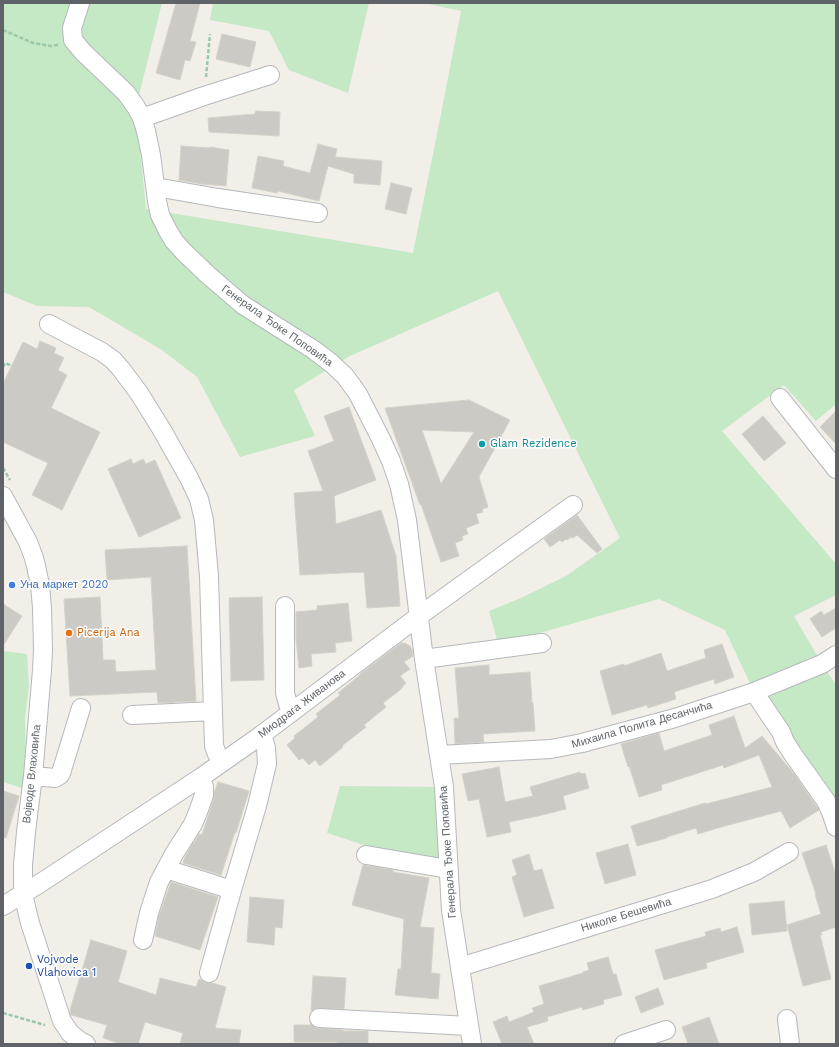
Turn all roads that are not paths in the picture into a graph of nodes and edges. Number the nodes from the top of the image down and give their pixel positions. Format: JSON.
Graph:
{"nodes":[{"id":1,"x":80,"y":3,"type":"edge"},
{"id":2,"x":270,"y":75,"type":"dead end"},
{"id":3,"x":142,"y":118,"type":"junction"},
{"id":4,"x":156,"y":187,"type":"junction"},
{"id":5,"x":318,"y":213,"type":"dead end"},
{"id":6,"x":49,"y":324,"type":"dead end"},
{"id":7,"x":780,"y":398,"type":"dead end"},
{"id":8,"x":836,"y":469,"type":"edge"},
{"id":9,"x":3,"y":496,"type":"edge"},
{"id":10,"x":573,"y":505,"type":"dead end"},
{"id":11,"x":285,"y":606,"type":"dead end"},
{"id":12,"x":419,"y":616,"type":"junction"},
{"id":13,"x":542,"y":643,"type":"dead end"},
{"id":14,"x":836,"y":655,"type":"edge"},
{"id":15,"x":424,"y":659,"type":"junction"},
{"id":16,"x":754,"y":692,"type":"junction"},
{"id":17,"x":81,"y":708,"type":"dead end"},
{"id":18,"x":213,"y":711,"type":"junction"},
{"id":19,"x":293,"y":711,"type":"junction"},
{"id":20,"x":132,"y":715,"type":"dead end"},
{"id":21,"x":260,"y":736,"type":"junction"},
{"id":22,"x":439,"y":756,"type":"junction"},
{"id":23,"x":222,"y":762,"type":"junction"},
{"id":24,"x":33,"y":776,"type":"junction"},
{"id":25,"x":200,"y":778,"type":"junction"},
{"id":26,"x":834,"y":819,"type":"edge"},
{"id":27,"x":789,"y":852,"type":"dead end"},
{"id":28,"x":366,"y":855,"type":"dead end"},
{"id":29,"x":166,"y":869,"type":"junction"},
{"id":30,"x":448,"y":869,"type":"junction"},
{"id":31,"x":232,"y":890,"type":"junction"},
{"id":32,"x":23,"y":894,"type":"junction"},
{"id":33,"x":3,"y":906,"type":"edge"},
{"id":34,"x":143,"y":940,"type":"dead end"},
{"id":35,"x":460,"y":967,"type":"junction"},
{"id":36,"x":209,"y":973,"type":"dead end"},
{"id":37,"x":319,"y":1018,"type":"dead end"},
{"id":38,"x":787,"y":1019,"type":"dead end"},
{"id":39,"x":469,"y":1026,"type":"junction"},
{"id":40,"x":666,"y":1030,"type":"dead end"},
{"id":41,"x":86,"y":1044,"type":"edge"},
{"id":42,"x":472,"y":1044,"type":"edge"},
{"id":43,"x":624,"y":1044,"type":"edge"},
{"id":44,"x":790,"y":1044,"type":"edge"}],
"edges":[{"from":1,"to":3,"type":"street","name":"Генерала Ђоке Поповића"},
{"from":2,"to":3,"type":"street"},
{"from":3,"to":4,"type":"street","name":"Генерала Ђоке Поповића"},
{"from":4,"to":5,"type":"street"},
{"from":4,"to":12,"type":"street","name":"Генерала Ђоке Поповића"},
{"from":6,"to":18,"type":"street"},
{"from":7,"to":8,"type":"street"},
{"from":9,"to":24,"type":"street","name":"Војводе Влаховића"},
{"from":10,"to":12,"type":"street","name":"Миодрага Живанова"},
{"from":11,"to":19,"type":"street"},
{"from":12,"to":15,"type":"street","name":"Генерала Ђоке Поповића"},
{"from":12,"to":19,"type":"street","name":"Миодрага Живанова"},
{"from":13,"to":15,"type":"street"},
{"from":14,"to":16,"type":"street","name":"Михаила Полита Десанчића"},
{"from":15,"to":22,"type":"street","name":"Генерала Ђоке Поповића"},
{"from":16,"to":22,"type":"street","name":"Михаила Полита Десанчића"},
{"from":16,"to":26,"type":"street"},
{"from":17,"to":24,"type":"street"},
{"from":18,"to":20,"type":"street"},
{"from":18,"to":23,"type":"street"},
{"from":19,"to":21,"type":"street","name":"Миодрага Живанова"},
{"from":21,"to":23,"type":"street","name":"Миодрага Живанова"},
{"from":21,"to":31,"type":"street"},
{"from":22,"to":30,"type":"street","name":"Генерала Ђоке Поповића"},
{"from":23,"to":25,"type":"street","name":"Миодрага Живанова"},
{"from":24,"to":32,"type":"street","name":"Војводе Влаховића"},
{"from":25,"to":29,"type":"street"},
{"from":25,"to":32,"type":"street","name":"Миодрага Живанова"},
{"from":27,"to":35,"type":"street","name":"Николе Бешевића"},
{"from":28,"to":30,"type":"street"},
{"from":29,"to":31,"type":"street"},
{"from":29,"to":34,"type":"street"},
{"from":30,"to":35,"type":"street","name":"Генерала Ђоке Поповића"},
{"from":31,"to":36,"type":"street"},
{"from":32,"to":33,"type":"street","name":"Миодрага Живанова"},
{"from":32,"to":41,"type":"street","name":"Војводе Влаховића"},
{"from":35,"to":39,"type":"street","name":"Генерала Ђоке Поповића"},
{"from":37,"to":39,"type":"street"},
{"from":38,"to":44,"type":"street"},
{"from":39,"to":42,"type":"street","name":"Генерала Ђоке Поповића"},
{"from":40,"to":43,"type":"street"}]}
